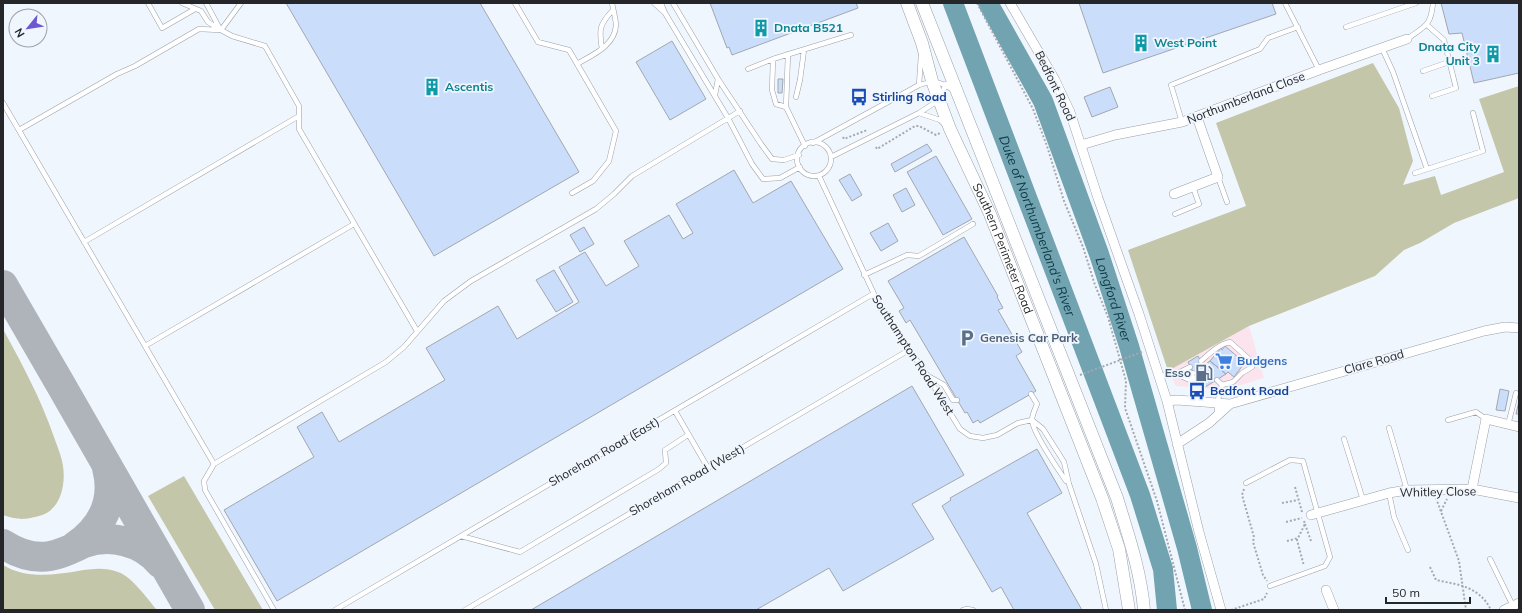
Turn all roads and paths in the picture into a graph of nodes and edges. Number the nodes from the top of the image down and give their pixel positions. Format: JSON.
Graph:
{"nodes":[{"id":1,"x":148,"y":3,"type":"edge"},
{"id":2,"x":182,"y":3,"type":"edge"},
{"id":3,"x":206,"y":3,"type":"edge"},
{"id":4,"x":242,"y":3,"type":"edge"},
{"id":5,"x":516,"y":3,"type":"edge"},
{"id":6,"x":612,"y":3,"type":"edge"},
{"id":7,"x":654,"y":3,"type":"edge"},
{"id":8,"x":661,"y":3,"type":"edge"},
{"id":9,"x":674,"y":3,"type":"edge"},
{"id":10,"x":906,"y":3,"type":"edge"},
{"id":11,"x":922,"y":3,"type":"edge"},
{"id":12,"x":977,"y":3,"type":"edge"},
{"id":13,"x":1010,"y":3,"type":"edge"},
{"id":14,"x":1416,"y":3,"type":"edge"},
{"id":15,"x":1433,"y":3,"type":"edge"},
{"id":16,"x":1287,"y":5,"type":"edge"},
{"id":17,"x":195,"y":8,"type":"junction"},
{"id":18,"x":612,"y":11,"type":"junction"},
{"id":19,"x":665,"y":13,"type":"junction"},
{"id":20,"x":1427,"y":25,"type":"junction"},
{"id":21,"x":1298,"y":27,"type":"junction"},
{"id":22,"x":1346,"y":27,"type":"dead end"},
{"id":23,"x":221,"y":30,"type":"junction"},
{"id":24,"x":851,"y":35,"type":"dead end"},
{"id":25,"x":1408,"y":39,"type":"joint"},
{"id":26,"x":922,"y":43,"type":"junction"},
{"id":27,"x":1382,"y":48,"type":"junction"},
{"id":28,"x":602,"y":49,"type":"junction"},
{"id":29,"x":804,"y":50,"type":"junction"},
{"id":30,"x":788,"y":54,"type":"junction"},
{"id":31,"x":772,"y":59,"type":"junction"},
{"id":32,"x":1449,"y":62,"type":"junction"},
{"id":33,"x":577,"y":64,"type":"junction"},
{"id":34,"x":748,"y":69,"type":"dead end"},
{"id":35,"x":1319,"y":70,"type":"junction"},
{"id":36,"x":1423,"y":71,"type":"dead end"},
{"id":37,"x":948,"y":72,"type":"junction"},
{"id":38,"x":718,"y":80,"type":"junction"},
{"id":39,"x":932,"y":81,"type":"junction"},
{"id":40,"x":919,"y":85,"type":"junction"},
{"id":41,"x":946,"y":85,"type":"junction"},
{"id":42,"x":714,"y":95,"type":"junction"},
{"id":43,"x":958,"y":95,"type":"junction"},
{"id":44,"x":1432,"y":96,"type":"dead end"},
{"id":45,"x":796,"y":97,"type":"dead end"},
{"id":46,"x":939,"y":100,"type":"junction"},
{"id":47,"x":3,"y":103,"type":"edge"},
{"id":48,"x":786,"y":107,"type":"junction"},
{"id":49,"x":740,"y":111,"type":"junction"},
{"id":50,"x":919,"y":113,"type":"junction"},
{"id":51,"x":1473,"y":113,"type":"dead end"},
{"id":52,"x":299,"y":116,"type":"junction"},
{"id":53,"x":1197,"y":117,"type":"junction"},
{"id":54,"x":728,"y":118,"type":"junction"},
{"id":55,"x":1182,"y":122,"type":"junction"},
{"id":56,"x":19,"y":130,"type":"junction"},
{"id":57,"x":868,"y":132,"type":"dead end"},
{"id":58,"x":951,"y":132,"type":"junction"},
{"id":59,"x":843,"y":137,"type":"dead end"},
{"id":60,"x":813,"y":143,"type":"junction"},
{"id":61,"x":1081,"y":144,"type":"junction"},
{"id":62,"x":805,"y":146,"type":"junction"},
{"id":63,"x":876,"y":147,"type":"dead end"},
{"id":64,"x":798,"y":155,"type":"junction"},
{"id":65,"x":831,"y":158,"type":"junction"},
{"id":66,"x":800,"y":167,"type":"junction"},
{"id":67,"x":1427,"y":169,"type":"junction"},
{"id":68,"x":1415,"y":173,"type":"dead end"},
{"id":69,"x":819,"y":176,"type":"junction"},
{"id":70,"x":1218,"y":177,"type":"junction"},
{"id":71,"x":1193,"y":187,"type":"junction"},
{"id":72,"x":572,"y":194,"type":"dead end"},
{"id":73,"x":1174,"y":194,"type":"dead end"},
{"id":74,"x":1227,"y":202,"type":"dead end"},
{"id":75,"x":1175,"y":214,"type":"dead end"},
{"id":76,"x":354,"y":224,"type":"junction"},
{"id":77,"x":974,"y":224,"type":"dead end"},
{"id":78,"x":84,"y":242,"type":"junction"},
{"id":79,"x":864,"y":275,"type":"junction"},
{"id":80,"x":873,"y":294,"type":"junction"},
{"id":81,"x":1519,"y":328,"type":"edge"},
{"id":82,"x":417,"y":332,"type":"junction"},
{"id":83,"x":145,"y":346,"type":"junction"},
{"id":84,"x":909,"y":350,"type":"junction"},
{"id":85,"x":1143,"y":351,"type":"dead end"},
{"id":86,"x":1121,"y":360,"type":"junction"},
{"id":87,"x":1201,"y":361,"type":"dead end"},
{"id":88,"x":1190,"y":367,"type":"dead end"},
{"id":89,"x":1193,"y":372,"type":"dead end"},
{"id":90,"x":1176,"y":374,"type":"junction"},
{"id":91,"x":927,"y":375,"type":"junction"},
{"id":92,"x":1082,"y":375,"type":"dead end"},
{"id":93,"x":1159,"y":376,"type":"junction"},
{"id":94,"x":1196,"y":378,"type":"dead end"},
{"id":95,"x":1217,"y":380,"type":"dead end"},
{"id":96,"x":1199,"y":384,"type":"dead end"},
{"id":97,"x":1222,"y":385,"type":"junction"},
{"id":98,"x":1516,"y":393,"type":"dead end"},
{"id":99,"x":1031,"y":394,"type":"dead end"},
{"id":100,"x":957,"y":400,"type":"dead end"},
{"id":101,"x":1166,"y":401,"type":"junction"},
{"id":102,"x":1217,"y":404,"type":"junction"},
{"id":103,"x":1230,"y":404,"type":"junction"},
{"id":104,"x":674,"y":411,"type":"junction"},
{"id":105,"x":1217,"y":417,"type":"junction"},
{"id":106,"x":1486,"y":419,"type":"junction"},
{"id":107,"x":1032,"y":420,"type":"junction"},
{"id":108,"x":1448,"y":420,"type":"dead end"},
{"id":109,"x":1508,"y":425,"type":"junction"},
{"id":110,"x":1519,"y":427,"type":"edge"},
{"id":111,"x":1389,"y":428,"type":"dead end"},
{"id":112,"x":688,"y":435,"type":"junction"},
{"id":113,"x":1344,"y":439,"type":"dead end"},
{"id":114,"x":1177,"y":444,"type":"junction"},
{"id":115,"x":214,"y":464,"type":"junction"},
{"id":116,"x":708,"y":468,"type":"junction"},
{"id":117,"x":1246,"y":483,"type":"joint"},
{"id":118,"x":1069,"y":484,"type":"junction"},
{"id":119,"x":1295,"y":487,"type":"dead end"},
{"id":120,"x":1472,"y":489,"type":"junction"},
{"id":121,"x":1408,"y":490,"type":"junction"},
{"id":122,"x":1432,"y":490,"type":"junction"},
{"id":123,"x":1389,"y":493,"type":"junction"},
{"id":124,"x":1519,"y":498,"type":"edge"},
{"id":125,"x":1298,"y":500,"type":"junction"},
{"id":126,"x":1363,"y":500,"type":"junction"},
{"id":127,"x":1282,"y":504,"type":"dead end"},
{"id":128,"x":1311,"y":515,"type":"junction"},
{"id":129,"x":1286,"y":522,"type":"dead end"},
{"id":130,"x":1305,"y":524,"type":"junction"},
{"id":131,"x":461,"y":536,"type":"junction"},
{"id":132,"x":1298,"y":538,"type":"junction"},
{"id":133,"x":1287,"y":541,"type":"dead end"},
{"id":134,"x":1311,"y":541,"type":"dead end"},
{"id":135,"x":1408,"y":550,"type":"dead end"},
{"id":136,"x":1490,"y":559,"type":"dead end"},
{"id":137,"x":1430,"y":567,"type":"dead end"},
{"id":138,"x":1306,"y":573,"type":"junction"},
{"id":139,"x":1270,"y":586,"type":"junction"},
{"id":140,"x":1463,"y":586,"type":"junction"},
{"id":141,"x":1326,"y":590,"type":"dead end"},
{"id":142,"x":1516,"y":604,"type":"edge"},
{"id":143,"x":274,"y":610,"type":"edge"},
{"id":144,"x":336,"y":610,"type":"edge"},
{"id":145,"x":465,"y":610,"type":"edge"},
{"id":146,"x":963,"y":610,"type":"edge"},
{"id":147,"x":973,"y":610,"type":"edge"},
{"id":148,"x":1106,"y":610,"type":"edge"},
{"id":149,"x":1129,"y":610,"type":"edge"},
{"id":150,"x":1144,"y":610,"type":"edge"},
{"id":151,"x":1185,"y":610,"type":"edge"},
{"id":152,"x":1221,"y":610,"type":"edge"},
{"id":153,"x":1230,"y":610,"type":"edge"},
{"id":154,"x":1334,"y":610,"type":"edge"},
{"id":155,"x":1466,"y":610,"type":"edge"},
{"id":156,"x":1491,"y":610,"type":"edge"},
{"id":157,"x":1504,"y":610,"type":"edge"}],
"edges":[{"from":1,"to":17,"type":"lane"},
{"from":2,"to":17,"type":"lane"},
{"from":3,"to":23,"type":"lane"},
{"from":4,"to":23,"type":"lane"},
{"from":5,"to":33,"type":"lane"},
{"from":6,"to":18,"type":"lane"},
{"from":7,"to":19,"type":"lane"},
{"from":8,"to":19,"type":"lane"},
{"from":9,"to":38,"type":"lane"},
{"from":10,"to":26,"type":"street","name":"Southern Perimeter Road"},
{"from":11,"to":37,"type":"street","name":"Southern Perimeter Road"},
{"from":12,"to":86,"type":"path"},
{"from":13,"to":61,"type":"street","name":"Bedfont Road"},
{"from":14,"to":22,"type":"lane"},
{"from":15,"to":20,"type":"lane"},
{"from":16,"to":21,"type":"lane"},
{"from":17,"to":23,"type":"lane"},
{"from":18,"to":28,"type":"lane"},
{"from":18,"to":28,"type":"lane"},
{"from":19,"to":42,"type":"lane"},
{"from":20,"to":25,"type":"lane"},
{"from":20,"to":32,"type":"lane"},
{"from":21,"to":35,"type":"lane"},
{"from":21,"to":55,"type":"lane"},
{"from":23,"to":52,"type":"lane"},
{"from":23,"to":56,"type":"lane"},
{"from":24,"to":29,"type":"lane"},
{"from":25,"to":27,"type":"street","name":"Northumberland Close"},
{"from":26,"to":39,"type":"street","name":"Southern Perimeter Road"},
{"from":26,"to":40,"type":"lane"},
{"from":27,"to":35,"type":"street","name":"Northumberland Close"},
{"from":27,"to":67,"type":"lane"},
{"from":28,"to":33,"type":"lane"},
{"from":29,"to":30,"type":"lane"},
{"from":29,"to":45,"type":"lane"},
{"from":30,"to":31,"type":"lane"},
{"from":30,"to":48,"type":"lane"},
{"from":31,"to":34,"type":"lane"},
{"from":31,"to":48,"type":"lane"},
{"from":32,"to":36,"type":"lane"},
{"from":32,"to":44,"type":"lane"},
{"from":33,"to":72,"type":"lane"},
{"from":35,"to":53,"type":"street","name":"Northumberland Close"},
{"from":37,"to":41,"type":"lane"},
{"from":37,"to":43,"type":"street","name":"Southern Perimeter Road"},
{"from":38,"to":42,"type":"lane"},
{"from":38,"to":49,"type":"lane"},
{"from":39,"to":40,"type":"lane"},
{"from":39,"to":41,"type":"lane"},
{"from":39,"to":46,"type":"street","name":"Southern Perimeter Road"},
{"from":40,"to":60,"type":"lane"},
{"from":41,"to":43,"type":"lane"},
{"from":41,"to":46,"type":"lane"},
{"from":42,"to":54,"type":"lane"},
{"from":43,"to":150,"type":"street","name":"Southern Perimeter Road"},
{"from":46,"to":50,"type":"lane"},
{"from":46,"to":58,"type":"street","name":"Southern Perimeter Road"},
{"from":47,"to":56,"type":"lane"},
{"from":48,"to":62,"type":"lane"},
{"from":49,"to":54,"type":"lane"},
{"from":49,"to":64,"type":"lane"},
{"from":50,"to":58,"type":"lane"},
{"from":50,"to":65,"type":"lane"},
{"from":51,"to":67,"type":"lane"},
{"from":52,"to":76,"type":"lane"},
{"from":52,"to":78,"type":"lane"},
{"from":53,"to":55,"type":"street","name":"Northumberland Close"},
{"from":53,"to":70,"type":"street"},
{"from":54,"to":66,"type":"lane"},
{"from":54,"to":82,"type":"lane"},
{"from":55,"to":61,"type":"street","name":"Northumberland Close"},
{"from":56,"to":78,"type":"lane"},
{"from":57,"to":59,"type":"path"},
{"from":58,"to":63,"type":"path"},
{"from":58,"to":149,"type":"street","name":"Southern Perimeter Road"},
{"from":60,"to":62,"type":"lane"},
{"from":60,"to":65,"type":"lane"},
{"from":61,"to":93,"type":"street","name":"Bedfont Road"},
{"from":62,"to":64,"type":"lane"},
{"from":64,"to":66,"type":"lane"},
{"from":65,"to":69,"type":"lane"},
{"from":66,"to":69,"type":"lane"},
{"from":67,"to":68,"type":"lane"},
{"from":69,"to":79,"type":"lane","name":"Southampton Road West"},
{"from":70,"to":71,"type":"street"},
{"from":70,"to":74,"type":"lane"},
{"from":71,"to":73,"type":"street"},
{"from":71,"to":75,"type":"lane"},
{"from":76,"to":82,"type":"lane"},
{"from":76,"to":83,"type":"lane"},
{"from":77,"to":79,"type":"lane"},
{"from":78,"to":83,"type":"lane"},
{"from":79,"to":80,"type":"lane","name":"Southampton Road West"},
{"from":80,"to":84,"type":"lane","name":"Southampton Road West"},
{"from":80,"to":104,"type":"lane","name":"Shoreham Road (East)"},
{"from":81,"to":103,"type":"street","name":"Clare Road"},
{"from":82,"to":115,"type":"lane"},
{"from":83,"to":115,"type":"lane"},
{"from":84,"to":91,"type":"lane","name":"Southampton Road West"},
{"from":84,"to":116,"type":"lane","name":"Shoreham Road (West)"},
{"from":85,"to":86,"type":"path"},
{"from":86,"to":92,"type":"path"},
{"from":86,"to":151,"type":"path"},
{"from":87,"to":97,"type":"lane"},
{"from":88,"to":90,"type":"lane"},
{"from":89,"to":90,"type":"lane"},
{"from":90,"to":93,"type":"lane"},
{"from":90,"to":94,"type":"lane"},
{"from":90,"to":96,"type":"lane"},
{"from":91,"to":100,"type":"lane"},
{"from":91,"to":107,"type":"lane","name":"Southampton Road West"},
{"from":93,"to":101,"type":"street","name":"Bedfont Road"},
{"from":95,"to":97,"type":"lane"},
{"from":97,"to":102,"type":"lane"},
{"from":98,"to":109,"type":"lane"},
{"from":99,"to":107,"type":"lane"},
{"from":101,"to":102,"type":"street","name":"Clare Road"},
{"from":101,"to":114,"type":"street","name":"Bedfont Road"},
{"from":102,"to":103,"type":"street","name":"Clare Road"},
{"from":102,"to":105,"type":"lane"},
{"from":103,"to":105,"type":"street","name":"Clare Road"},
{"from":104,"to":112,"type":"lane"},
{"from":104,"to":131,"type":"lane","name":"Shoreham Road (East)"},
{"from":105,"to":114,"type":"street","name":"Clare Road"},
{"from":106,"to":108,"type":"lane"},
{"from":106,"to":109,"type":"street"},
{"from":106,"to":120,"type":"street"},
{"from":107,"to":118,"type":"lane"},
{"from":107,"to":118,"type":"lane"},
{"from":109,"to":110,"type":"street"},
{"from":111,"to":121,"type":"lane"},
{"from":112,"to":116,"type":"lane"},
{"from":112,"to":131,"type":"lane"},
{"from":113,"to":126,"type":"lane"},
{"from":114,"to":152,"type":"street","name":"Bedfont Road"},
{"from":115,"to":143,"type":"lane"},
{"from":116,"to":145,"type":"lane","name":"Shoreham Road (West)"},
{"from":117,"to":128,"type":"lane"},
{"from":117,"to":139,"type":"path"},
{"from":118,"to":148,"type":"lane"},
{"from":119,"to":125,"type":"path"},
{"from":120,"to":122,"type":"street","name":"Whitley Close"},
{"from":120,"to":124,"type":"street","name":"Whitley Close"},
{"from":121,"to":122,"type":"street","name":"Whitley Close"},
{"from":121,"to":123,"type":"street","name":"Whitley Close"},
{"from":122,"to":140,"type":"path"},
{"from":123,"to":126,"type":"street","name":"Whitley Close"},
{"from":123,"to":135,"type":"lane"},
{"from":125,"to":127,"type":"path"},
{"from":125,"to":128,"type":"path"},
{"from":126,"to":128,"type":"street","name":"Whitley Close"},
{"from":128,"to":129,"type":"path"},
{"from":128,"to":130,"type":"path"},
{"from":128,"to":138,"type":"lane"},
{"from":130,"to":132,"type":"path"},
{"from":130,"to":134,"type":"path"},
{"from":131,"to":144,"type":"lane","name":"Shoreham Road (East)"},
{"from":132,"to":133,"type":"path"},
{"from":132,"to":138,"type":"path"},
{"from":136,"to":142,"type":"lane"},
{"from":137,"to":140,"type":"path"},
{"from":138,"to":139,"type":"lane"},
{"from":139,"to":153,"type":"path"},
{"from":140,"to":155,"type":"path"},
{"from":140,"to":156,"type":"path"},
{"from":141,"to":154,"type":"street"},
{"from":142,"to":157,"type":"street"},
{"from":146,"to":147,"type":"lane"}]}
